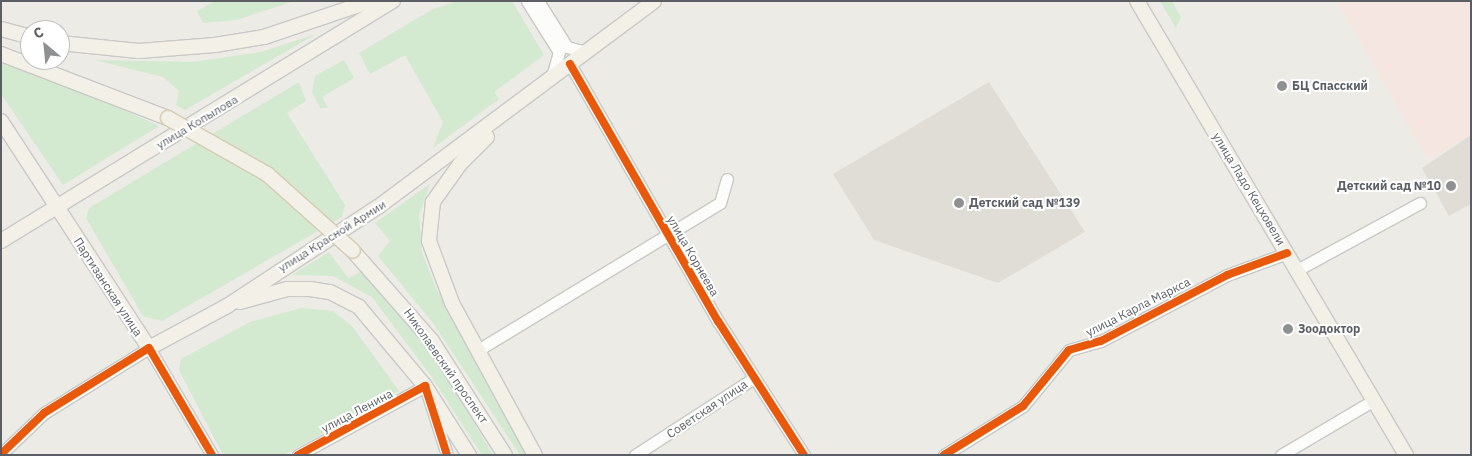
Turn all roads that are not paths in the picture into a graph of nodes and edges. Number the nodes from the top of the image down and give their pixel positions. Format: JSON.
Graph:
{"nodes":[{"id":1,"x":371,"y":1,"type":"edge"},
{"id":2,"x":393,"y":1,"type":"edge"},
{"id":3,"x":527,"y":1,"type":"edge"},
{"id":4,"x":538,"y":1,"type":"edge"},
{"id":5,"x":654,"y":1,"type":"edge"},
{"id":6,"x":1137,"y":1,"type":"edge"},
{"id":7,"x":1,"y":29,"type":"edge"},
{"id":8,"x":20,"y":34,"type":"edge"},
{"id":9,"x":70,"y":44,"type":"edge"},
{"id":10,"x":586,"y":52,"type":"junction"},
{"id":11,"x":1,"y":54,"type":"edge"},
{"id":12,"x":570,"y":64,"type":"junction"},
{"id":13,"x":552,"y":79,"type":"junction"},
{"id":14,"x":527,"y":99,"type":"junction"},
{"id":15,"x":1,"y":121,"type":"edge"},
{"id":16,"x":728,"y":179,"type":"dead end"},
{"id":17,"x":1420,"y":203,"type":"dead end"},
{"id":18,"x":57,"y":208,"type":"junction"},
{"id":19,"x":669,"y":237,"type":"junction"},
{"id":20,"x":1,"y":241,"type":"edge"},
{"id":21,"x":1287,"y":253,"type":"junction"},
{"id":22,"x":1297,"y":270,"type":"junction"},
{"id":23,"x":227,"y":306,"type":"junction"},
{"id":24,"x":149,"y":348,"type":"junction"},
{"id":25,"x":478,"y":350,"type":"junction"},
{"id":26,"x":754,"y":378,"type":"junction"},
{"id":27,"x":425,"y":386,"type":"junction"},
{"id":28,"x":1374,"y":400,"type":"junction"},
{"id":29,"x":1,"y":454,"type":"edge"},
{"id":30,"x":212,"y":455,"type":"edge"},
{"id":31,"x":298,"y":455,"type":"edge"},
{"id":32,"x":447,"y":455,"type":"edge"},
{"id":33,"x":469,"y":455,"type":"edge"},
{"id":34,"x":505,"y":455,"type":"edge"},
{"id":35,"x":535,"y":455,"type":"edge"},
{"id":36,"x":634,"y":455,"type":"edge"},
{"id":37,"x":804,"y":455,"type":"edge"},
{"id":38,"x":944,"y":455,"type":"edge"},
{"id":39,"x":1281,"y":455,"type":"edge"},
{"id":40,"x":1406,"y":455,"type":"edge"}],
"edges":[{"from":1,"to":9,"type":"main road"},
{"from":2,"to":18,"type":"main road","name":"улица Копылова"},
{"from":3,"to":13,"type":"street"},
{"from":4,"to":10,"type":"street"},
{"from":5,"to":10,"type":"main road","name":"улица Красной Армии"},
{"from":6,"to":21,"type":"main road","name":"улица Ладо Кецховели"},
{"from":7,"to":8,"type":"main road"},
{"from":10,"to":12,"type":"main road","name":"улица Красной Армии"},
{"from":11,"to":34,"type":"main road","name":"Николаевский проспект","bridge":true},
{"from":12,"to":13,"type":"main road","name":"улица Красной Армии"},
{"from":12,"to":19,"type":"street","name":"улица Корнеева"},
{"from":13,"to":14,"type":"main road","name":"улица Красной Армии"},
{"from":14,"to":23,"type":"main road","name":"улица Красной Армии"},
{"from":14,"to":25,"type":"main road"},
{"from":15,"to":18,"type":"main road","name":"Партизанская улица"},
{"from":16,"to":19,"type":"street"},
{"from":17,"to":22,"type":"street"},
{"from":18,"to":20,"type":"main road","name":"улица Копылова"},
{"from":18,"to":24,"type":"main road","name":"Партизанская улица"},
{"from":19,"to":25,"type":"street"},
{"from":19,"to":26,"type":"street","name":"улица Корнеева"},
{"from":21,"to":22,"type":"main road","name":"улица Ладо Кецховели"},
{"from":21,"to":38,"type":"street","name":"улица Карла Маркса"},
{"from":22,"to":28,"type":"main road","name":"улица Ладо Кецховели"},
{"from":23,"to":24,"type":"main road","name":"улица Красной Армии"},
{"from":23,"to":27,"type":"main road"},
{"from":24,"to":29,"type":"street","name":"улица Красной Армии"},
{"from":24,"to":30,"type":"street","name":"Партизанская улица"},
{"from":25,"to":35,"type":"main road"},
{"from":26,"to":36,"type":"street","name":"Советская улица"},
{"from":26,"to":37,"type":"street","name":"улица Корнеева"},
{"from":27,"to":31,"type":"street","name":"улица Ленина"},
{"from":27,"to":32,"type":"street"},
{"from":27,"to":33,"type":"main road"},
{"from":28,"to":39,"type":"street"},
{"from":28,"to":40,"type":"main road","name":"улица Ладо Кецховели"}]}
